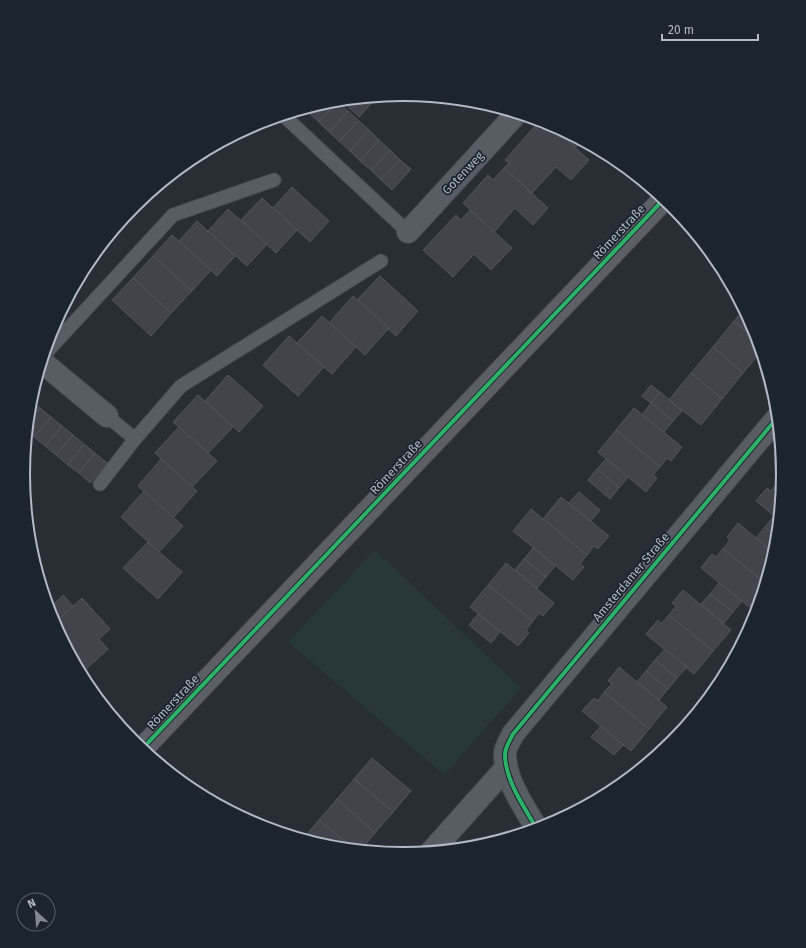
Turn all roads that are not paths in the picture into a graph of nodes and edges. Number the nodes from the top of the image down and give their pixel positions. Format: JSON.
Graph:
{"nodes":[{"id":1,"x":513,"y":118,"type":"edge"},
{"id":2,"x":288,"y":120,"type":"edge"},
{"id":3,"x":274,"y":180,"type":"dead end"},
{"id":4,"x":660,"y":204,"type":"edge"},
{"id":5,"x":408,"y":232,"type":"joint"},
{"id":6,"x":381,"y":261,"type":"dead end"},
{"id":7,"x":53,"y":345,"type":"edge"},
{"id":8,"x":46,"y":366,"type":"edge"},
{"id":9,"x":107,"y":416,"type":"joint"},
{"id":10,"x":773,"y":424,"type":"edge"},
{"id":11,"x":135,"y":439,"type":"junction"},
{"id":12,"x":100,"y":484,"type":"dead end"},
{"id":13,"x":146,"y":744,"type":"edge"},
{"id":14,"x":506,"y":760,"type":"junction"},
{"id":15,"x":534,"y":823,"type":"edge"},
{"id":16,"x":437,"y":845,"type":"edge"}],
"edges":[{"from":1,"to":5,"type":"street","name":"Gotenweg"},
{"from":2,"to":5,"type":"lane"},
{"from":3,"to":7,"type":"lane"},
{"from":4,"to":13,"type":"street","name":"Römerstraße"},
{"from":6,"to":11,"type":"lane"},
{"from":8,"to":9,"type":"street"},
{"from":9,"to":11,"type":"lane"},
{"from":10,"to":14,"type":"street","name":"Amsterdamer Straße"},
{"from":11,"to":12,"type":"lane"},
{"from":14,"to":15,"type":"street"},
{"from":14,"to":16,"type":"street","name":"Amsterdamer Straße"}]}
